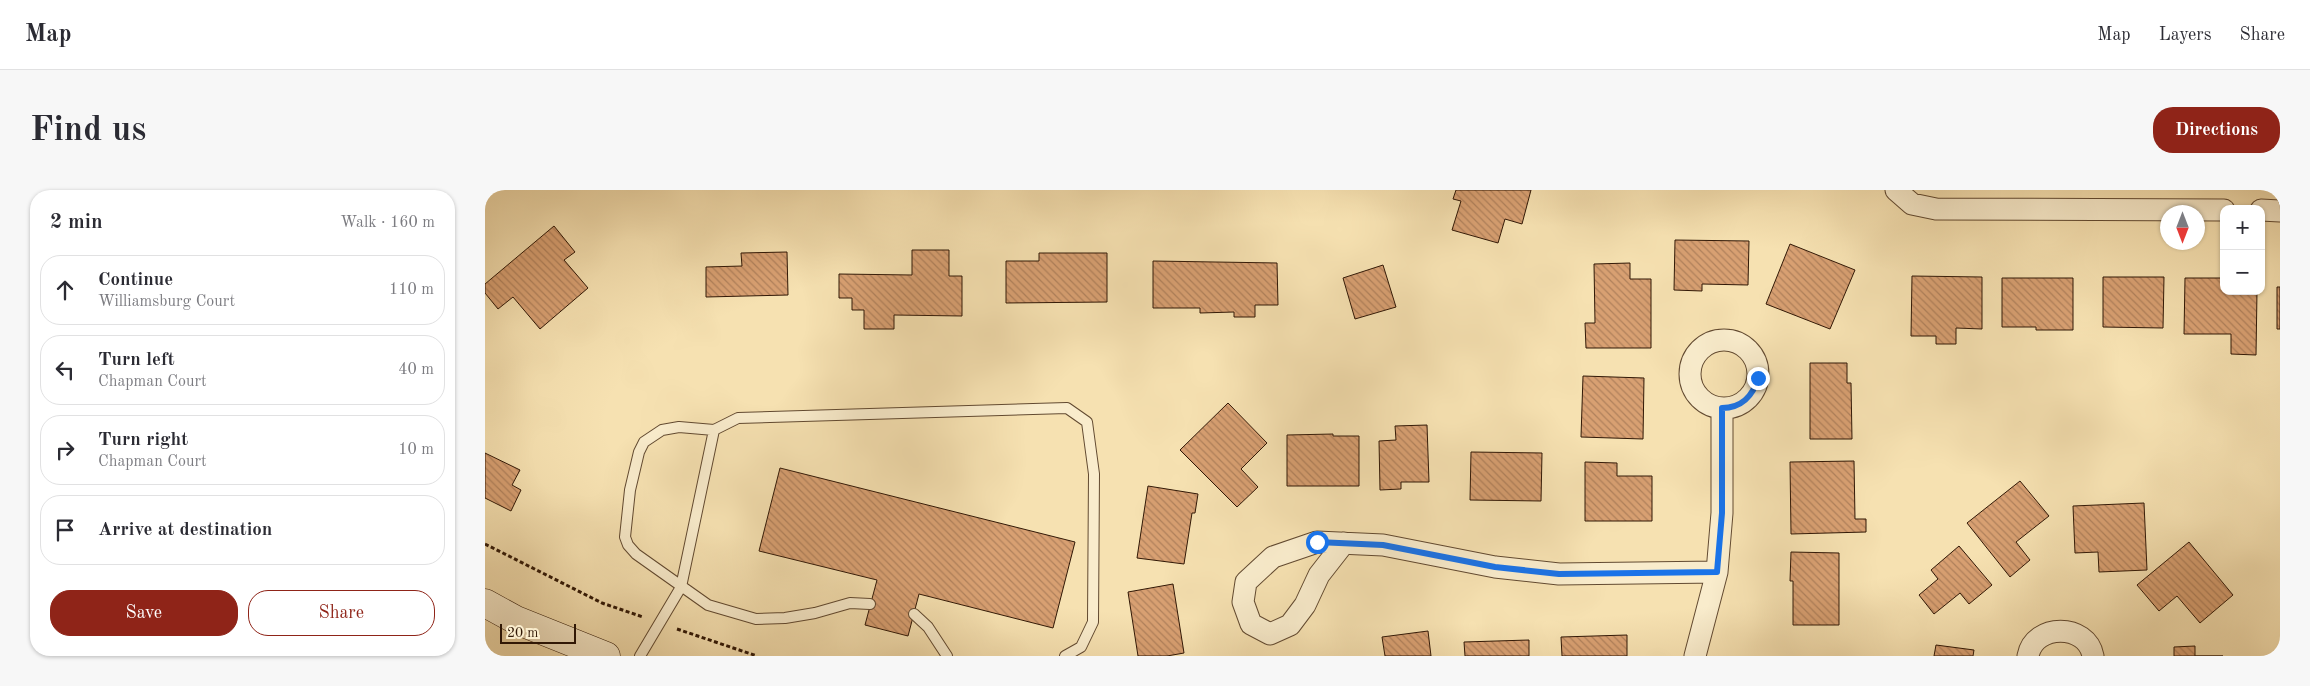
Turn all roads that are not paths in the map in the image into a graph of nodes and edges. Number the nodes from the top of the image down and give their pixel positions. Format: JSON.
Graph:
{"nodes":[{"id":1,"x":1896,"y":190,"type":"edge"},
{"id":2,"x":2220,"y":210,"type":"edge"},
{"id":3,"x":2265,"y":210,"type":"edge"},
{"id":4,"x":2280,"y":210,"type":"edge"},
{"id":5,"x":1722,"y":408,"type":"dead end"},
{"id":6,"x":714,"y":430,"type":"junction"},
{"id":7,"x":1344,"y":543,"type":"junction"},
{"id":8,"x":1717,"y":572,"type":"junction"},
{"id":9,"x":681,"y":587,"type":"junction"},
{"id":10,"x":485,"y":603,"type":"edge"},
{"id":11,"x":870,"y":604,"type":"dead end"},
{"id":12,"x":914,"y":614,"type":"dead end"},
{"id":13,"x":605,"y":656,"type":"edge"},
{"id":14,"x":640,"y":656,"type":"edge"},
{"id":15,"x":947,"y":656,"type":"edge"},
{"id":16,"x":1065,"y":656,"type":"edge"},
{"id":17,"x":1695,"y":656,"type":"edge"},
{"id":18,"x":2028,"y":656,"type":"edge"},
{"id":19,"x":2093,"y":656,"type":"edge"}],
"edges":[{"from":1,"to":2,"type":"street"},
{"from":3,"to":4,"type":"street"},
{"from":5,"to":8,"type":"street"},
{"from":6,"to":9,"type":"lane"},
{"from":6,"to":9,"type":"lane"},
{"from":6,"to":16,"type":"lane"},
{"from":7,"to":7,"type":"street"},
{"from":7,"to":8,"type":"street"},
{"from":8,"to":17,"type":"street"},
{"from":9,"to":11,"type":"lane"},
{"from":9,"to":14,"type":"lane"},
{"from":10,"to":13,"type":"main road"},
{"from":12,"to":15,"type":"lane"},
{"from":18,"to":19,"type":"street"}]}
